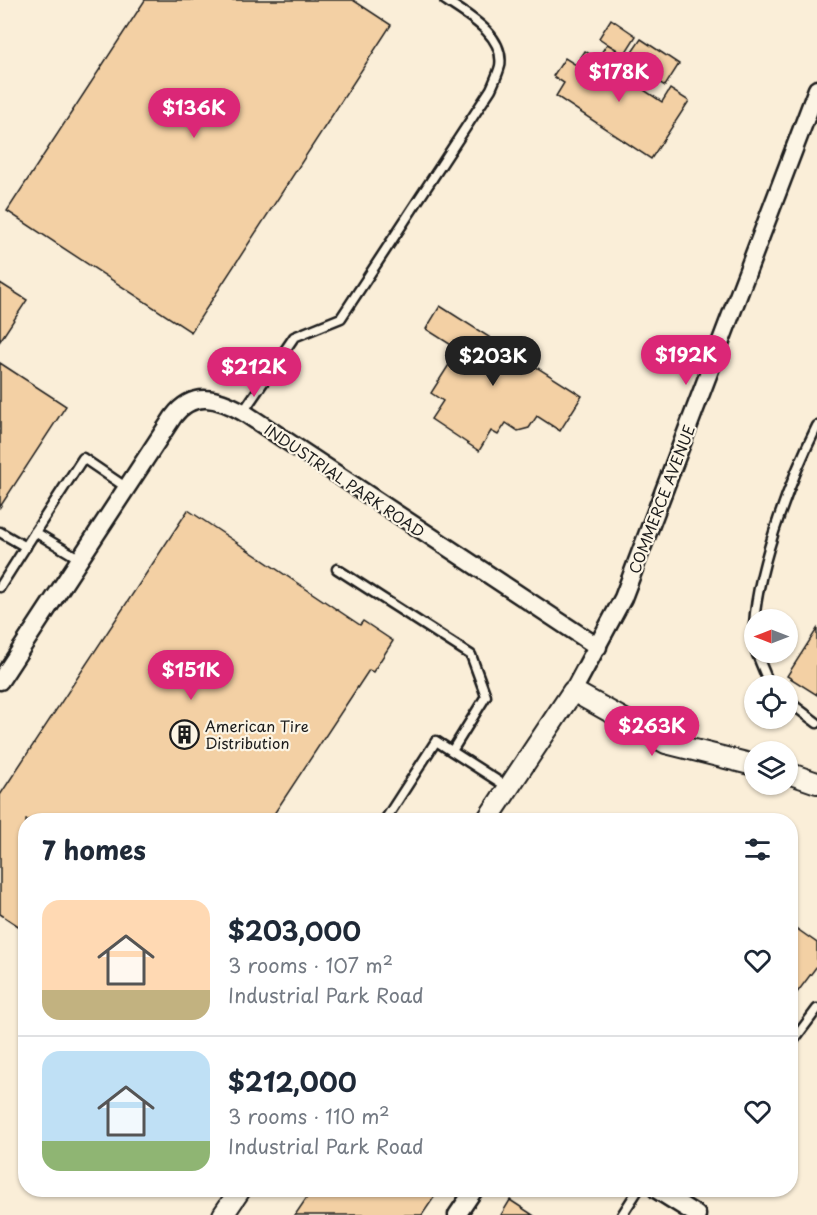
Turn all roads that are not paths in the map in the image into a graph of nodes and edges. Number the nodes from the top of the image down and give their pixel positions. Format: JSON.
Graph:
{"nodes":[{"id":1,"x":445,"y":0,"type":"edge"},
{"id":2,"x":817,"y":89,"type":"edge"},
{"id":3,"x":243,"y":412,"type":"junction"},
{"id":4,"x":817,"y":426,"type":"edge"},
{"id":5,"x":127,"y":488,"type":"junction"},
{"id":6,"x":0,"y":532,"type":"edge"},
{"id":7,"x":35,"y":532,"type":"junction"},
{"id":8,"x":26,"y":547,"type":"junction"},
{"id":9,"x":80,"y":559,"type":"junction"},
{"id":10,"x":337,"y":569,"type":"dead end"},
{"id":11,"x":0,"y":587,"type":"edge"},
{"id":12,"x":754,"y":609,"type":"edge"},
{"id":13,"x":598,"y":647,"type":"junction"},
{"id":14,"x":0,"y":681,"type":"edge"},
{"id":15,"x":573,"y":691,"type":"junction"},
{"id":16,"x":798,"y":709,"type":"edge"},
{"id":17,"x":817,"y":723,"type":"edge"},
{"id":18,"x":452,"y":751,"type":"junction"},
{"id":19,"x":744,"y":762,"type":"edge"},
{"id":20,"x":798,"y":776,"type":"edge"},
{"id":21,"x":817,"y":783,"type":"edge"},
{"id":22,"x":509,"y":788,"type":"junction"},
{"id":23,"x":390,"y":813,"type":"edge"},
{"id":24,"x":492,"y":813,"type":"edge"},
{"id":25,"x":817,"y":1009,"type":"edge"},
{"id":26,"x":798,"y":1034,"type":"edge"},
{"id":27,"x":235,"y":1197,"type":"edge"},
{"id":28,"x":469,"y":1197,"type":"edge"},
{"id":29,"x":634,"y":1197,"type":"edge"},
{"id":30,"x":668,"y":1197,"type":"edge"},
{"id":31,"x":223,"y":1215,"type":"edge"},
{"id":32,"x":457,"y":1215,"type":"edge"},
{"id":33,"x":622,"y":1215,"type":"edge"},
{"id":34,"x":697,"y":1215,"type":"edge"}],
"edges":[{"from":1,"to":3,"type":"lane"},
{"from":2,"to":13,"type":"street","name":"COMMERCE AVENUE"},
{"from":3,"to":5,"type":"street","name":"INDUSTRIAL PARK ROAD"},
{"from":3,"to":13,"type":"street","name":"INDUSTRIAL PARK ROAD"},
{"from":4,"to":12,"type":"lane"},
{"from":5,"to":7,"type":"lane"},
{"from":5,"to":9,"type":"street","name":"INDUSTRIAL PARK ROAD"},
{"from":6,"to":8,"type":"lane"},
{"from":7,"to":8,"type":"lane"},
{"from":7,"to":9,"type":"lane"},
{"from":8,"to":11,"type":"lane"},
{"from":9,"to":14,"type":"street","name":"INDUSTRIAL PARK ROAD"},
{"from":10,"to":18,"type":"lane"},
{"from":13,"to":15,"type":"street","name":"COMMERCE AVENUE"},
{"from":15,"to":19,"type":"street"},
{"from":15,"to":22,"type":"street","name":"COMMERCE AVENUE"},
{"from":16,"to":17,"type":"lane"},
{"from":18,"to":22,"type":"lane"},
{"from":18,"to":23,"type":"lane"},
{"from":20,"to":21,"type":"street"},
{"from":22,"to":24,"type":"street","name":"COMMERCE AVENUE"},
{"from":25,"to":26,"type":"lane"},
{"from":27,"to":31,"type":"street"},
{"from":28,"to":32,"type":"street"},
{"from":29,"to":33,"type":"lane"},
{"from":30,"to":34,"type":"street"}]}
